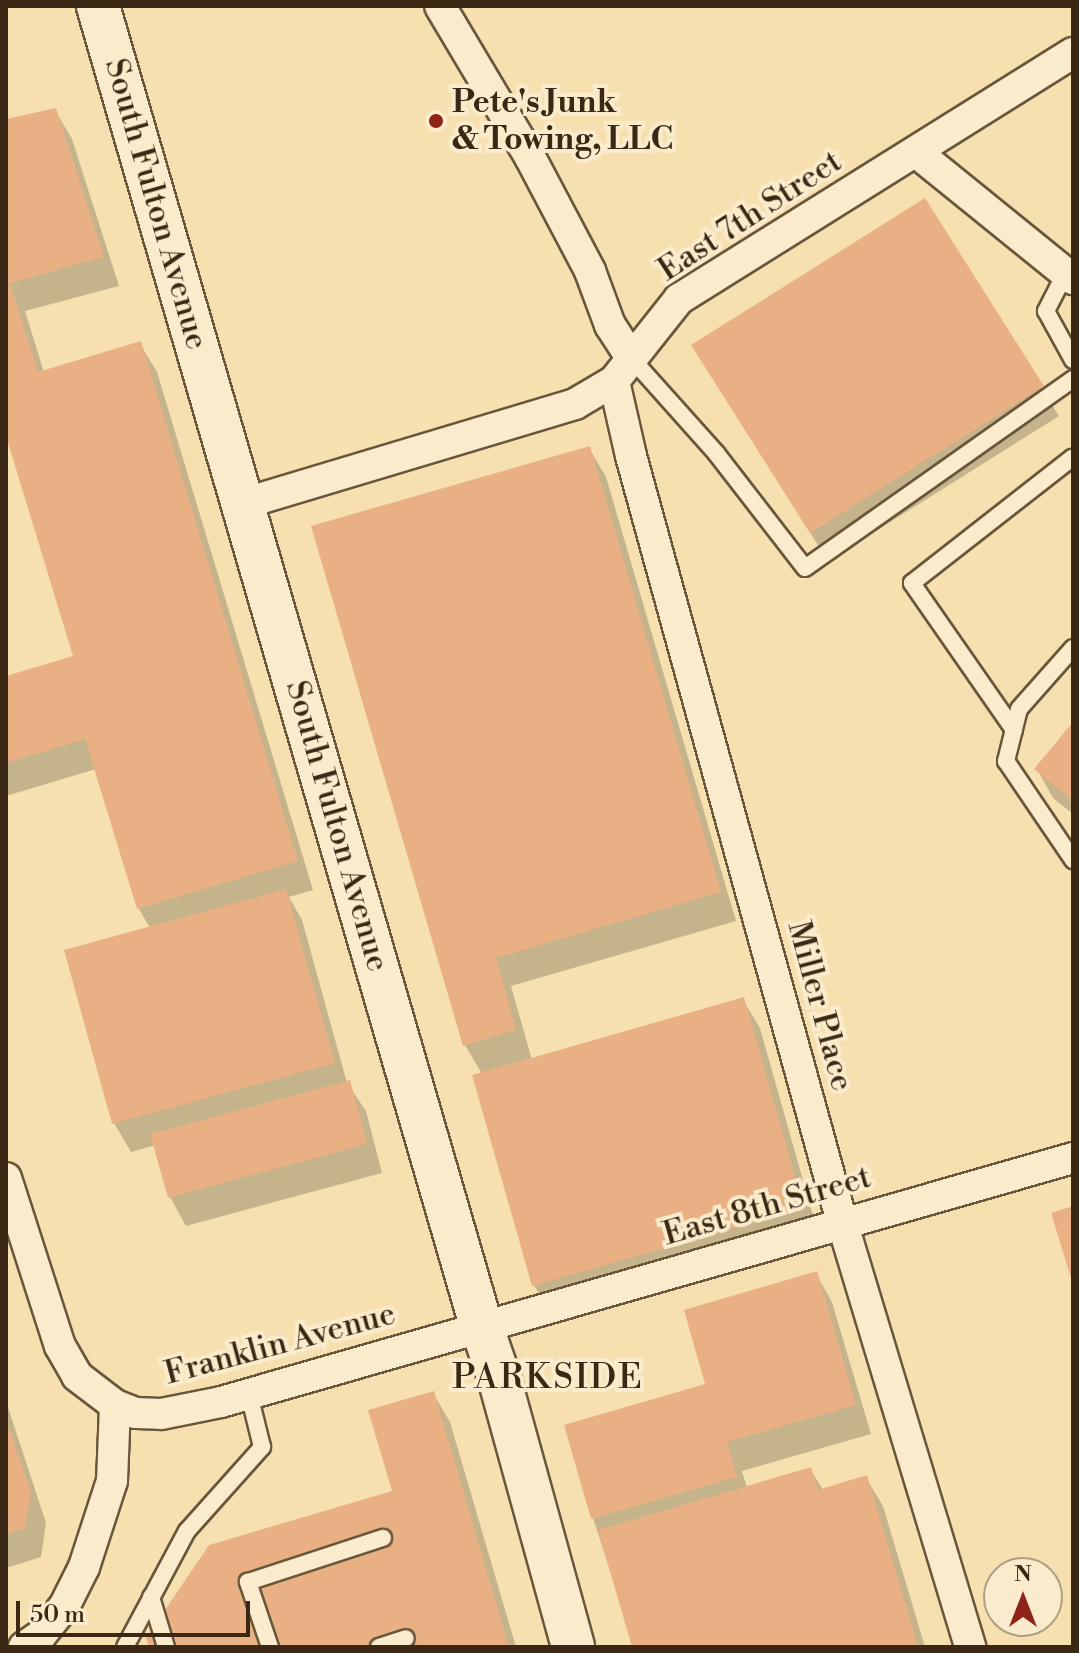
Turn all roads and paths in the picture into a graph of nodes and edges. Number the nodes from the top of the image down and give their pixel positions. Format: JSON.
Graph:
{"nodes":[{"id":1,"x":98,"y":6,"type":"edge"},
{"id":2,"x":440,"y":6,"type":"edge"},
{"id":3,"x":1073,"y":53,"type":"edge"},
{"id":4,"x":916,"y":152,"type":"junction"},
{"id":5,"x":1069,"y":276,"type":"edge"},
{"id":6,"x":1073,"y":360,"type":"edge"},
{"id":7,"x":623,"y":370,"type":"junction"},
{"id":8,"x":1073,"y":379,"type":"edge"},
{"id":9,"x":1073,"y":457,"type":"edge"},
{"id":10,"x":245,"y":503,"type":"junction"},
{"id":11,"x":1073,"y":648,"type":"edge"},
{"id":12,"x":1014,"y":730,"type":"junction"},
{"id":13,"x":1073,"y":860,"type":"edge"},
{"id":14,"x":1073,"y":1158,"type":"edge"},
{"id":15,"x":6,"y":1178,"type":"edge"},
{"id":16,"x":842,"y":1222,"type":"junction"},
{"id":17,"x":481,"y":1325,"type":"junction"},
{"id":18,"x":249,"y":1394,"type":"junction"},
{"id":19,"x":115,"y":1405,"type":"junction"},
{"id":20,"x":383,"y":1538,"type":"dead end"},
{"id":21,"x":151,"y":1597,"type":"junction"},
{"id":22,"x":406,"y":1638,"type":"dead end"},
{"id":23,"x":24,"y":1647,"type":"edge"},
{"id":24,"x":125,"y":1647,"type":"edge"},
{"id":25,"x":166,"y":1647,"type":"edge"},
{"id":26,"x":270,"y":1647,"type":"edge"},
{"id":27,"x":379,"y":1647,"type":"edge"},
{"id":28,"x":573,"y":1647,"type":"edge"},
{"id":29,"x":970,"y":1647,"type":"edge"}],
"edges":[{"from":1,"to":10,"type":"main road","name":"South Fulton Avenue"},
{"from":2,"to":7,"type":"street","name":"Miller Place"},
{"from":3,"to":4,"type":"street","name":"East 7th Street"},
{"from":4,"to":5,"type":"street"},
{"from":4,"to":7,"type":"street","name":"East 7th Street"},
{"from":5,"to":6,"type":"lane"},
{"from":7,"to":8,"type":"lane"},
{"from":7,"to":10,"type":"street","name":"East 7th Street"},
{"from":7,"to":16,"type":"street","name":"Miller Place"},
{"from":9,"to":12,"type":"lane"},
{"from":10,"to":17,"type":"main road","name":"South Fulton Avenue"},
{"from":11,"to":12,"type":"lane"},
{"from":12,"to":13,"type":"lane"},
{"from":14,"to":16,"type":"street","name":"East 8th Street"},
{"from":15,"to":19,"type":"street","name":"Franklin Avenue"},
{"from":16,"to":17,"type":"street","name":"East 8th Street"},
{"from":16,"to":29,"type":"street","name":"Miller Place"},
{"from":17,"to":18,"type":"street","name":"Franklin Avenue"},
{"from":17,"to":28,"type":"main road","name":"South Fulton Avenue"},
{"from":18,"to":19,"type":"street","name":"Franklin Avenue"},
{"from":18,"to":21,"type":"lane"},
{"from":19,"to":23,"type":"street"},
{"from":20,"to":26,"type":"lane"},
{"from":21,"to":24,"type":"lane"},
{"from":21,"to":25,"type":"lane"},
{"from":22,"to":27,"type":"lane"}]}
